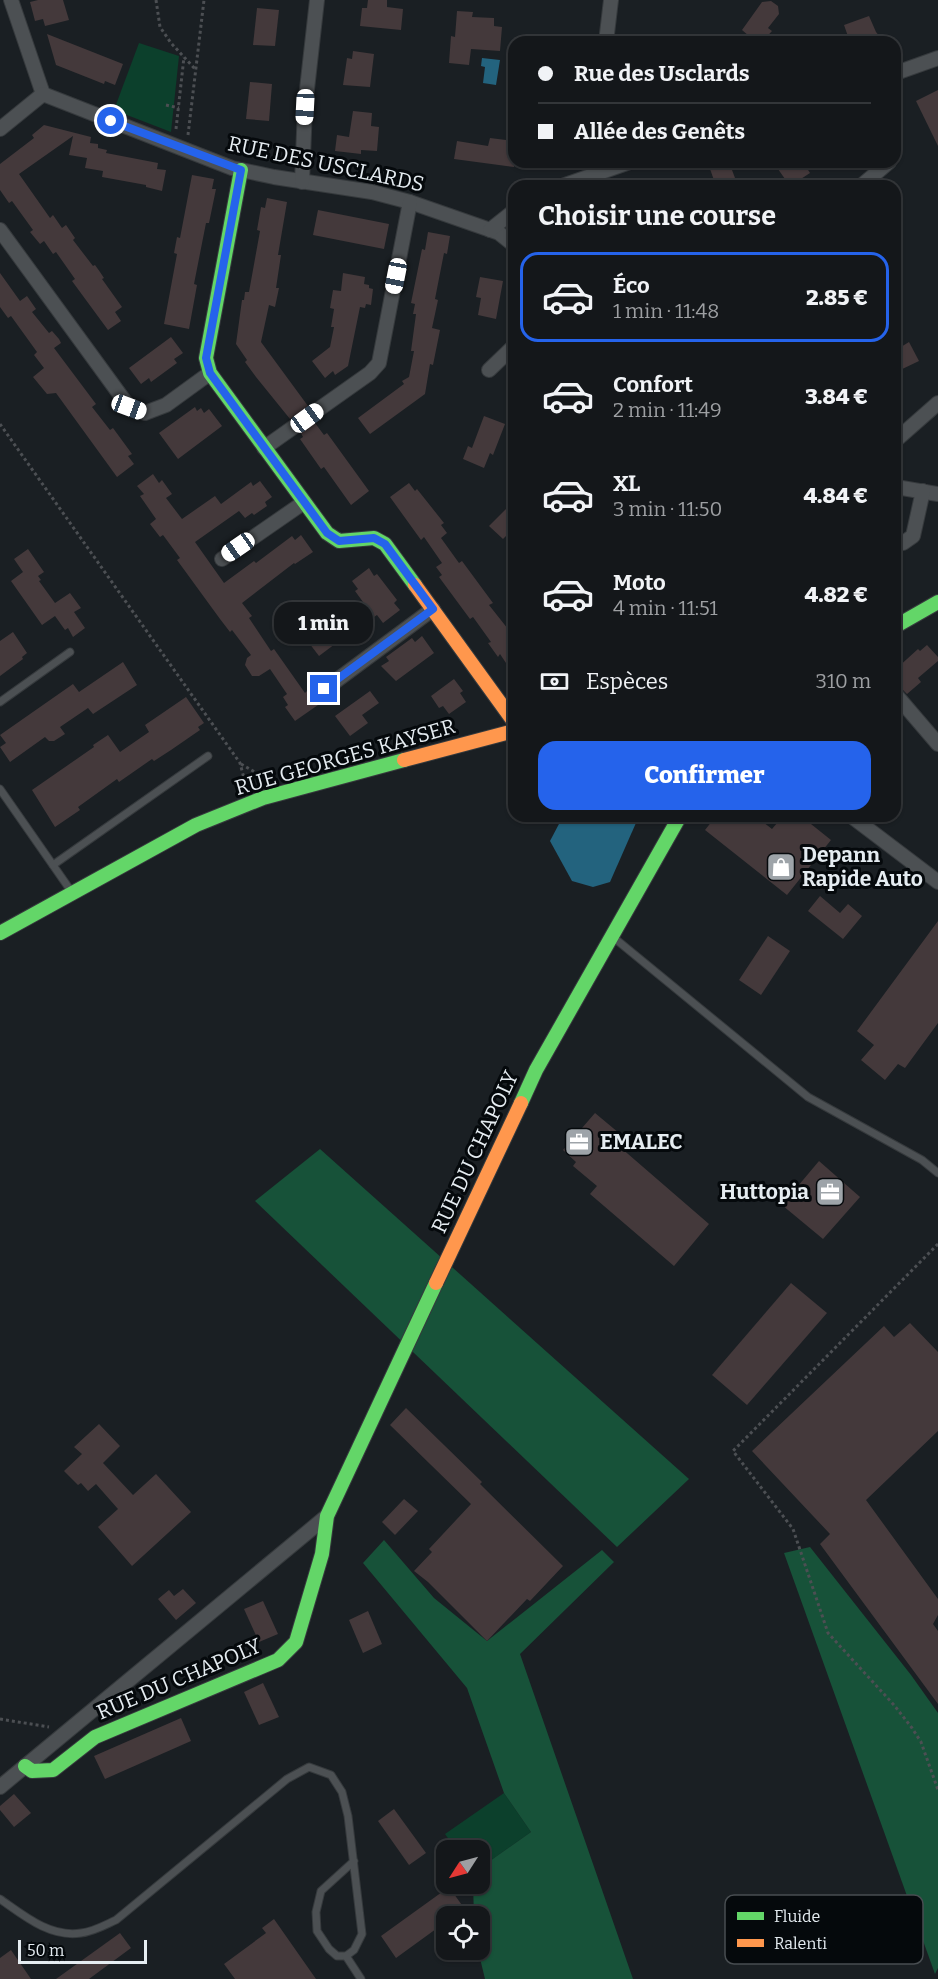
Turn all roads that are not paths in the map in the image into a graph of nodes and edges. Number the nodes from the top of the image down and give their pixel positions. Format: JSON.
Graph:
{"nodes":[{"id":1,"x":11,"y":0,"type":"edge"},
{"id":2,"x":317,"y":0,"type":"edge"},
{"id":3,"x":611,"y":0,"type":"edge"},
{"id":4,"x":607,"y":36,"type":"edge"},
{"id":5,"x":938,"y":58,"type":"edge"},
{"id":6,"x":901,"y":71,"type":"edge"},
{"id":7,"x":43,"y":94,"type":"junction"},
{"id":8,"x":0,"y":129,"type":"edge"},
{"id":9,"x":882,"y":168,"type":"edge"},
{"id":10,"x":591,"y":169,"type":"edge"},
{"id":11,"x":241,"y":170,"type":"junction"},
{"id":12,"x":572,"y":180,"type":"edge"},
{"id":13,"x":868,"y":180,"type":"edge"},
{"id":14,"x":302,"y":182,"type":"junction"},
{"id":15,"x":410,"y":202,"type":"junction"},
{"id":16,"x":508,"y":216,"type":"edge"},
{"id":17,"x":0,"y":230,"type":"edge"},
{"id":18,"x":490,"y":230,"type":"junction"},
{"id":19,"x":508,"y":240,"type":"edge"},
{"id":20,"x":508,"y":352,"type":"edge"},
{"id":21,"x":489,"y":370,"type":"dead end"},
{"id":22,"x":210,"y":373,"type":"junction"},
{"id":23,"x":938,"y":403,"type":"edge"},
{"id":24,"x":901,"y":436,"type":"edge"},
{"id":25,"x":264,"y":448,"type":"junction"},
{"id":26,"x":901,"y":488,"type":"edge"},
{"id":27,"x":923,"y":491,"type":"junction"},
{"id":28,"x":938,"y":494,"type":"edge"},
{"id":29,"x":303,"y":502,"type":"junction"},
{"id":30,"x":903,"y":543,"type":"dead end"},
{"id":31,"x":222,"y":559,"type":"dead end"},
{"id":32,"x":938,"y":602,"type":"edge"},
{"id":33,"x":433,"y":609,"type":"junction"},
{"id":34,"x":901,"y":623,"type":"edge"},
{"id":35,"x":70,"y":652,"type":"dead end"},
{"id":36,"x":324,"y":689,"type":"dead end"},
{"id":37,"x":901,"y":701,"type":"edge"},
{"id":38,"x":0,"y":702,"type":"edge"},
{"id":39,"x":508,"y":714,"type":"edge"},
{"id":40,"x":508,"y":733,"type":"edge"},
{"id":41,"x":938,"y":744,"type":"edge"},
{"id":42,"x":208,"y":756,"type":"dead end"},
{"id":43,"x":0,"y":789,"type":"edge"},
{"id":44,"x":677,"y":822,"type":"edge"},
{"id":45,"x":859,"y":822,"type":"edge"},
{"id":46,"x":53,"y":865,"type":"junction"},
{"id":47,"x":938,"y":882,"type":"edge"},
{"id":48,"x":73,"y":893,"type":"junction"},
{"id":49,"x":0,"y":933,"type":"edge"},
{"id":50,"x":613,"y":937,"type":"junction"},
{"id":51,"x":938,"y":1173,"type":"edge"},
{"id":52,"x":327,"y":1516,"type":"junction"},
{"id":53,"x":25,"y":1766,"type":"junction"},
{"id":54,"x":0,"y":1787,"type":"edge"},
{"id":55,"x":354,"y":1861,"type":"junction"},
{"id":56,"x":0,"y":1899,"type":"edge"},
{"id":57,"x":346,"y":1956,"type":"junction"},
{"id":58,"x":362,"y":1979,"type":"edge"}],
"edges":[{"from":1,"to":7,"type":"street"},
{"from":2,"to":14,"type":"street"},
{"from":3,"to":4,"type":"street"},
{"from":5,"to":6,"type":"street"},
{"from":7,"to":8,"type":"street"},
{"from":7,"to":11,"type":"street","name":"RUE DES USCLARDS"},
{"from":9,"to":13,"type":"street"},
{"from":10,"to":12,"type":"street"},
{"from":11,"to":14,"type":"street","name":"RUE DES USCLARDS"},
{"from":11,"to":22,"type":"street"},
{"from":14,"to":15,"type":"street","name":"RUE DES USCLARDS"},
{"from":15,"to":18,"type":"street","name":"RUE DES USCLARDS"},
{"from":15,"to":25,"type":"street"},
{"from":16,"to":18,"type":"street"},
{"from":17,"to":22,"type":"street"},
{"from":18,"to":19,"type":"street","name":"RUE DES USCLARDS"},
{"from":20,"to":21,"type":"street"},
{"from":22,"to":25,"type":"street"},
{"from":23,"to":24,"type":"street"},
{"from":25,"to":29,"type":"street"},
{"from":26,"to":27,"type":"street"},
{"from":27,"to":28,"type":"street"},
{"from":27,"to":30,"type":"street"},
{"from":29,"to":31,"type":"street"},
{"from":29,"to":33,"type":"street"},
{"from":32,"to":34,"type":"street"},
{"from":33,"to":36,"type":"street"},
{"from":33,"to":39,"type":"street"},
{"from":35,"to":38,"type":"lane"},
{"from":37,"to":41,"type":"street"},
{"from":40,"to":48,"type":"street","name":"RUE GEORGES KAYSER"},
{"from":42,"to":46,"type":"lane"},
{"from":43,"to":46,"type":"lane"},
{"from":44,"to":50,"type":"street","name":"RUE DU CHAPOLY"},
{"from":45,"to":47,"type":"street"},
{"from":46,"to":48,"type":"lane"},
{"from":48,"to":49,"type":"street","name":"RUE GEORGES KAYSER"},
{"from":50,"to":51,"type":"lane"},
{"from":50,"to":52,"type":"street","name":"RUE DU CHAPOLY"},
{"from":52,"to":53,"type":"street","name":"RUE DU CHAPOLY"},
{"from":52,"to":53,"type":"street","name":"RUE DU CHAPOLY"},
{"from":53,"to":54,"type":"street","name":"RUE DU CHAPOLY"},
{"from":55,"to":56,"type":"lane"},
{"from":55,"to":57,"type":"lane"},
{"from":55,"to":57,"type":"lane"},
{"from":57,"to":58,"type":"lane"}]}
